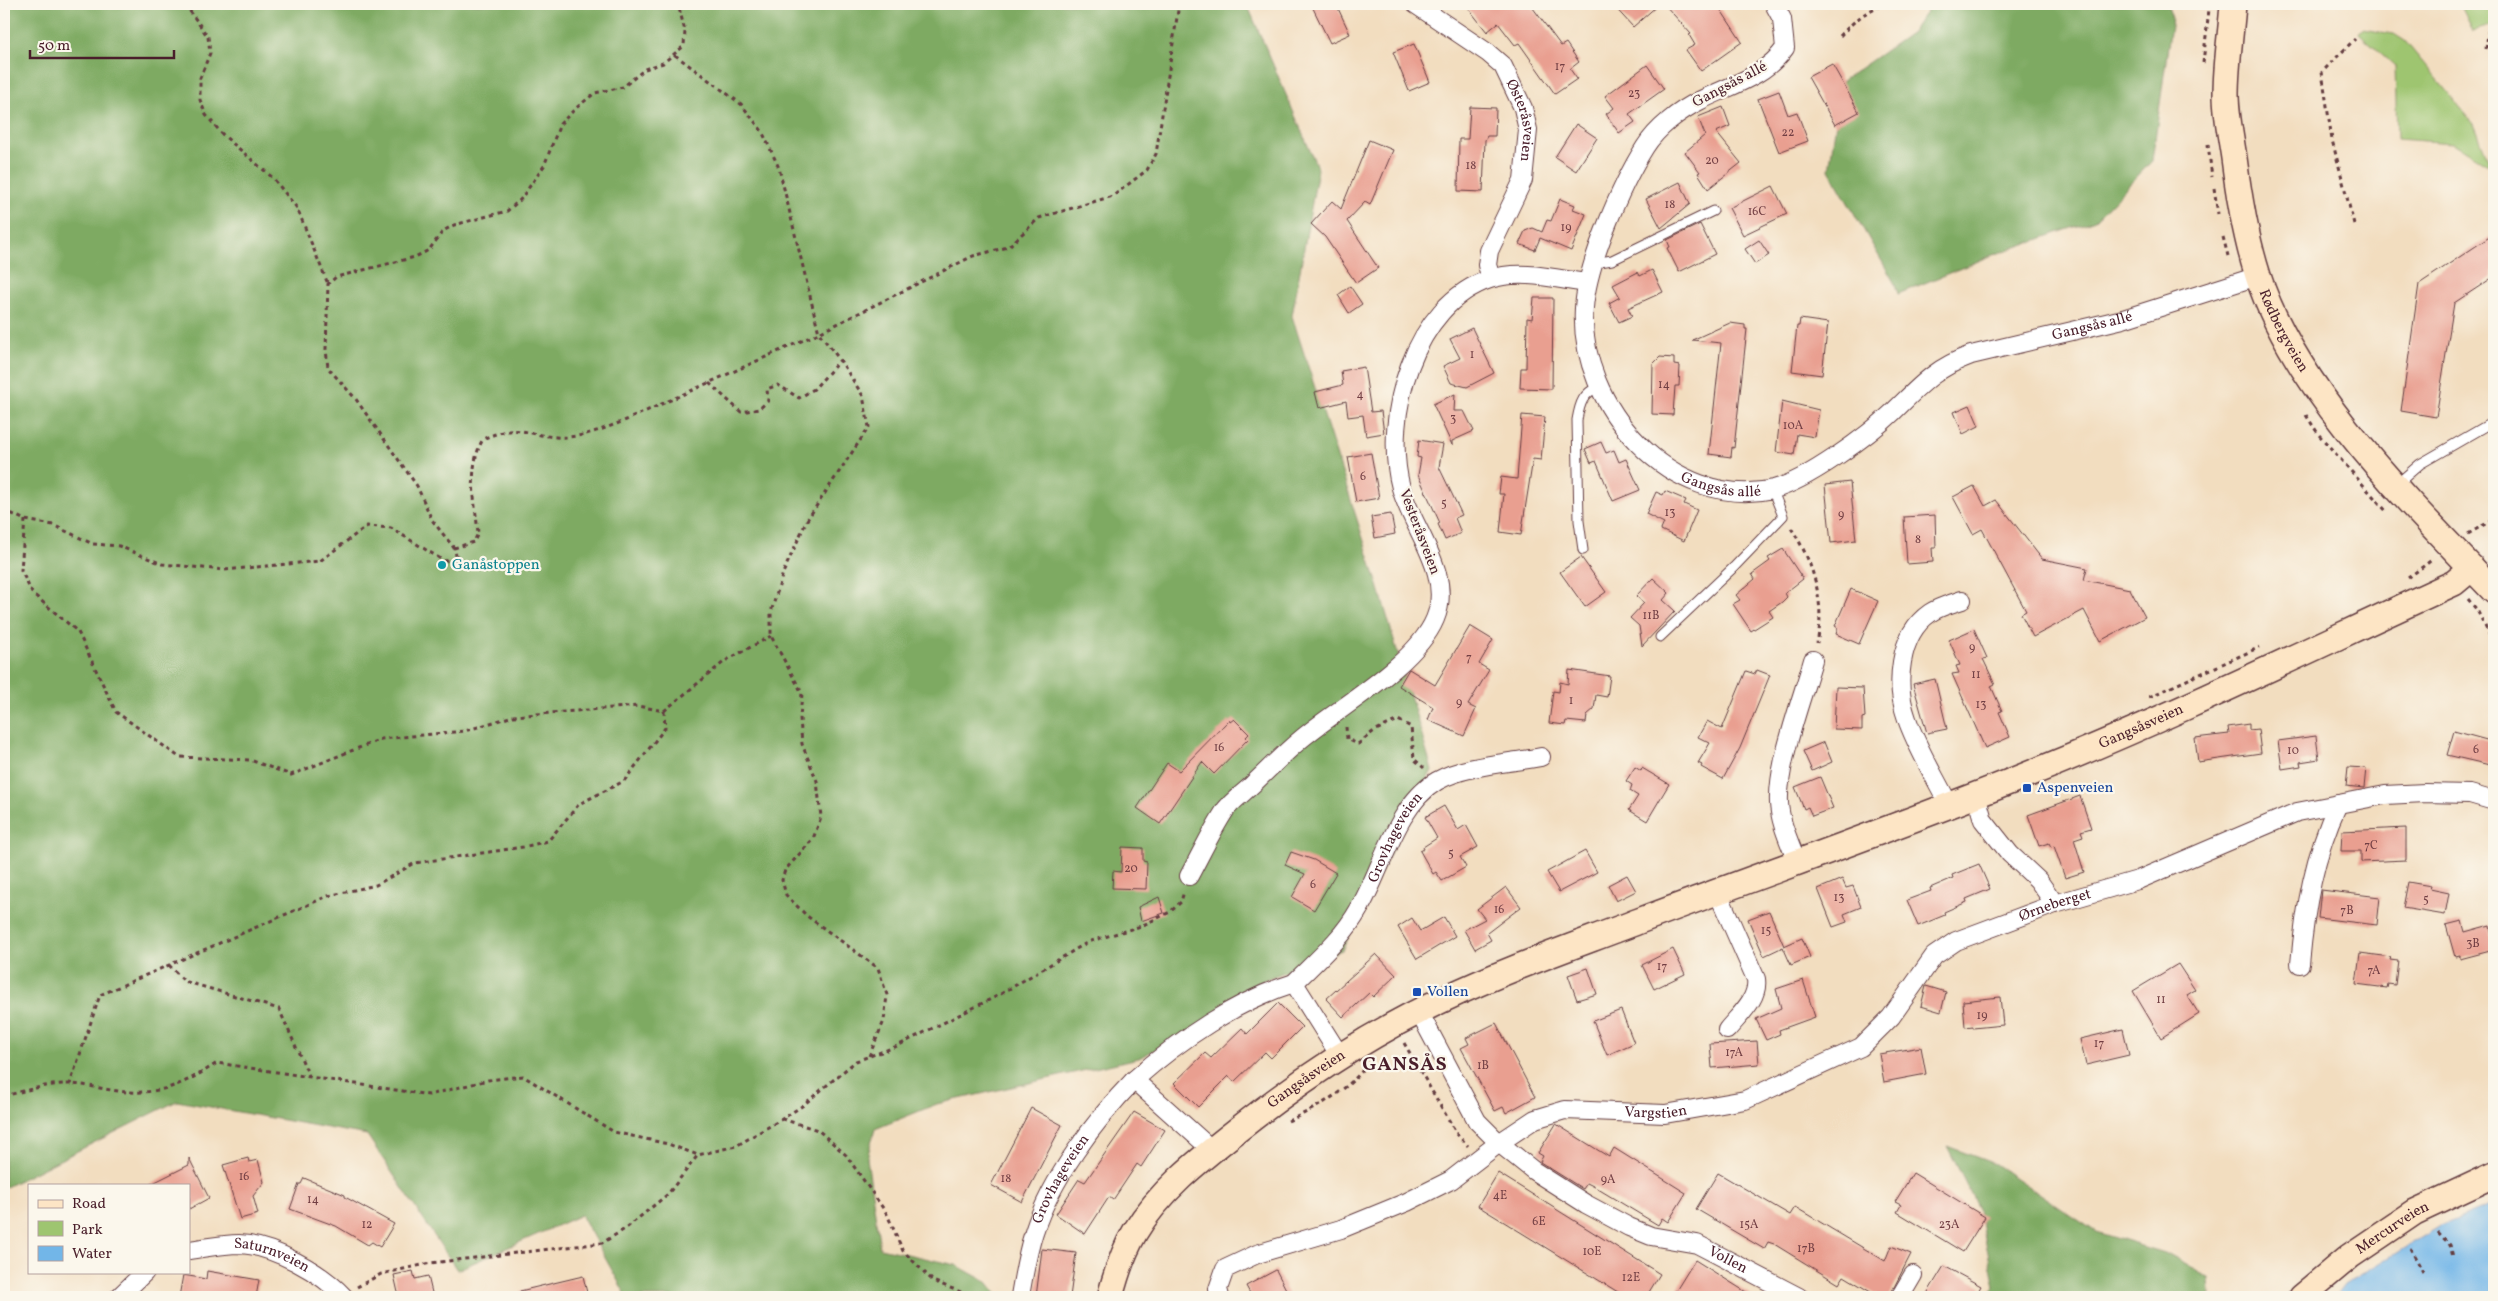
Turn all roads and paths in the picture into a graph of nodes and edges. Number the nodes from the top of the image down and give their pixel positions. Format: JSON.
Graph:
{"nodes":[{"id":1,"x":185,"y":4,"type":"edge"},
{"id":2,"x":678,"y":4,"type":"edge"},
{"id":3,"x":1179,"y":4,"type":"edge"},
{"id":4,"x":1414,"y":4,"type":"edge"},
{"id":5,"x":1774,"y":4,"type":"edge"},
{"id":6,"x":1886,"y":4,"type":"edge"},
{"id":7,"x":2233,"y":4,"type":"edge"},
{"id":8,"x":2492,"y":4,"type":"edge"},
{"id":9,"x":1840,"y":36,"type":"dead end"},
{"id":10,"x":2355,"y":39,"type":"dead end"},
{"id":11,"x":2486,"y":49,"type":"dead end"},
{"id":12,"x":676,"y":55,"type":"junction"},
{"id":13,"x":1713,"y":212,"type":"dead end"},
{"id":14,"x":2354,"y":224,"type":"dead end"},
{"id":15,"x":1594,"y":263,"type":"junction"},
{"id":16,"x":2258,"y":276,"type":"junction"},
{"id":17,"x":1490,"y":278,"type":"junction"},
{"id":18,"x":1587,"y":283,"type":"junction"},
{"id":19,"x":328,"y":284,"type":"junction"},
{"id":20,"x":819,"y":333,"type":"junction"},
{"id":21,"x":840,"y":360,"type":"junction"},
{"id":22,"x":709,"y":382,"type":"junction"},
{"id":23,"x":1600,"y":386,"type":"junction"},
{"id":24,"x":2493,"y":422,"type":"dead end"},
{"id":25,"x":2396,"y":486,"type":"junction"},
{"id":26,"x":1772,"y":489,"type":"junction"},
{"id":27,"x":4,"y":510,"type":"edge"},
{"id":28,"x":1783,"y":516,"type":"junction"},
{"id":29,"x":25,"y":520,"type":"junction"},
{"id":30,"x":2494,"y":520,"type":"edge"},
{"id":31,"x":2463,"y":537,"type":"dead end"},
{"id":32,"x":454,"y":548,"type":"junction"},
{"id":33,"x":1583,"y":550,"type":"dead end"},
{"id":34,"x":2437,"y":556,"type":"dead end"},
{"id":35,"x":2472,"y":568,"type":"junction"},
{"id":36,"x":2406,"y":580,"type":"dead end"},
{"id":37,"x":2494,"y":591,"type":"edge"},
{"id":38,"x":2462,"y":593,"type":"dead end"},
{"id":39,"x":1962,"y":600,"type":"dead end"},
{"id":40,"x":771,"y":636,"type":"junction"},
{"id":41,"x":1660,"y":637,"type":"dead end"},
{"id":42,"x":2266,"y":644,"type":"dead end"},
{"id":43,"x":2494,"y":644,"type":"edge"},
{"id":44,"x":1813,"y":660,"type":"joint"},
{"id":45,"x":2143,"y":700,"type":"dead end"},
{"id":46,"x":1345,"y":707,"type":"junction"},
{"id":47,"x":664,"y":711,"type":"junction"},
{"id":48,"x":1541,"y":757,"type":"dead end"},
{"id":49,"x":1437,"y":781,"type":"junction"},
{"id":50,"x":1976,"y":795,"type":"junction"},
{"id":51,"x":2494,"y":801,"type":"edge"},
{"id":52,"x":2338,"y":804,"type":"junction"},
{"id":53,"x":1949,"y":805,"type":"junction"},
{"id":54,"x":1797,"y":862,"type":"junction"},
{"id":55,"x":1189,"y":876,"type":"joint"},
{"id":56,"x":1717,"y":891,"type":"junction"},
{"id":57,"x":2055,"y":904,"type":"junction"},
{"id":58,"x":2300,"y":964,"type":"dead end"},
{"id":59,"x":169,"y":965,"type":"junction"},
{"id":60,"x":1294,"y":983,"type":"junction"},
{"id":61,"x":1419,"y":1012,"type":"junction"},
{"id":62,"x":1726,"y":1030,"type":"dead end"},
{"id":63,"x":1400,"y":1042,"type":"dead end"},
{"id":64,"x":870,"y":1056,"type":"junction"},
{"id":65,"x":1340,"y":1056,"type":"junction"},
{"id":66,"x":1367,"y":1065,"type":"dead end"},
{"id":67,"x":1814,"y":1070,"type":"joint"},
{"id":68,"x":310,"y":1078,"type":"junction"},
{"id":69,"x":1134,"y":1080,"type":"junction"},
{"id":70,"x":70,"y":1084,"type":"junction"},
{"id":71,"x":4,"y":1096,"type":"edge"},
{"id":72,"x":782,"y":1119,"type":"junction"},
{"id":73,"x":1286,"y":1122,"type":"dead end"},
{"id":74,"x":1499,"y":1143,"type":"junction"},
{"id":75,"x":1212,"y":1150,"type":"junction"},
{"id":76,"x":698,"y":1156,"type":"junction"},
{"id":77,"x":1480,"y":1159,"type":"junction"},
{"id":78,"x":2494,"y":1175,"type":"edge"},
{"id":79,"x":2438,"y":1232,"type":"dead end"},
{"id":80,"x":2410,"y":1248,"type":"dead end"},
{"id":81,"x":190,"y":1250,"type":"edge"},
{"id":82,"x":2453,"y":1257,"type":"dead end"},
{"id":83,"x":2423,"y":1272,"type":"dead end"},
{"id":84,"x":143,"y":1274,"type":"edge"},
{"id":85,"x":1913,"y":1275,"type":"dead end"},
{"id":86,"x":1020,"y":1296,"type":"dead end"},
{"id":87,"x":119,"y":1297,"type":"edge"},
{"id":88,"x":344,"y":1297,"type":"edge"},
{"id":89,"x":973,"y":1297,"type":"edge"},
{"id":90,"x":1110,"y":1297,"type":"edge"},
{"id":91,"x":1220,"y":1297,"type":"edge"},
{"id":92,"x":1799,"y":1297,"type":"edge"},
{"id":93,"x":1900,"y":1297,"type":"edge"},
{"id":94,"x":2301,"y":1297,"type":"edge"}],
"edges":[{"from":1,"to":19,"type":"path"},
{"from":2,"to":12,"type":"path"},
{"from":3,"to":20,"type":"path"},
{"from":4,"to":17,"type":"street","name":"Østeråsveien"},
{"from":5,"to":15,"type":"street","name":"Gangsås allé"},
{"from":6,"to":9,"type":"path"},
{"from":7,"to":16,"type":"street","name":"Rødbergveien"},
{"from":8,"to":11,"type":"path"},
{"from":10,"to":14,"type":"path"},
{"from":12,"to":19,"type":"path"},
{"from":12,"to":20,"type":"path"},
{"from":13,"to":15,"type":"lane"},
{"from":15,"to":18,"type":"street","name":"Gangsås allé"},
{"from":16,"to":25,"type":"street","name":"Rødbergveien"},
{"from":16,"to":26,"type":"street","name":"Gangsås allé"},
{"from":17,"to":18,"type":"street","name":"Vesteråsveien"},
{"from":17,"to":46,"type":"street","name":"Vesteråsveien"},
{"from":18,"to":23,"type":"street","name":"Gangsås allé"},
{"from":19,"to":32,"type":"path"},
{"from":20,"to":21,"type":"path"},
{"from":20,"to":22,"type":"path"},
{"from":21,"to":22,"type":"path"},
{"from":21,"to":40,"type":"path"},
{"from":22,"to":32,"type":"path"},
{"from":23,"to":26,"type":"street","name":"Gangsås allé"},
{"from":23,"to":33,"type":"lane"},
{"from":24,"to":25,"type":"lane"},
{"from":25,"to":35,"type":"street","name":"Rødbergveien"},
{"from":26,"to":28,"type":"lane"},
{"from":27,"to":29,"type":"path"},
{"from":28,"to":41,"type":"lane"},
{"from":28,"to":44,"type":"path"},
{"from":29,"to":32,"type":"path"},
{"from":29,"to":47,"type":"path"},
{"from":30,"to":31,"type":"path"},
{"from":34,"to":36,"type":"path"},
{"from":35,"to":37,"type":"street","name":"Rødbergveien"},
{"from":35,"to":50,"type":"street","name":"Gangsåsveien"},
{"from":38,"to":43,"type":"path"},
{"from":39,"to":53,"type":"street"},
{"from":40,"to":47,"type":"path"},
{"from":40,"to":64,"type":"path"},
{"from":42,"to":45,"type":"path"},
{"from":44,"to":54,"type":"street"},
{"from":46,"to":49,"type":"path"},
{"from":46,"to":55,"type":"street","name":"Vesteråsveien"},
{"from":47,"to":59,"type":"path"},
{"from":48,"to":49,"type":"street","name":"Grovhageveien"},
{"from":49,"to":60,"type":"street","name":"Grovhageveien"},
{"from":50,"to":53,"type":"street","name":"Gangsåsveien"},
{"from":50,"to":57,"type":"street"},
{"from":51,"to":52,"type":"street","name":"Ørneberget"},
{"from":52,"to":57,"type":"street","name":"Ørneberget"},
{"from":52,"to":58,"type":"street"},
{"from":53,"to":54,"type":"street","name":"Gangsåsveien"},
{"from":54,"to":56,"type":"street","name":"Gangsåsveien"},
{"from":55,"to":64,"type":"path"},
{"from":56,"to":61,"type":"street","name":"Gangsåsveien"},
{"from":56,"to":62,"type":"street"},
{"from":57,"to":67,"type":"street","name":"Ørneberget"},
{"from":59,"to":68,"type":"path"},
{"from":59,"to":70,"type":"path"},
{"from":60,"to":65,"type":"street"},
{"from":60,"to":69,"type":"street","name":"Grovhageveien"},
{"from":61,"to":65,"type":"street","name":"Gangsåsveien"},
{"from":61,"to":74,"type":"street","name":"Vollen"},
{"from":63,"to":77,"type":"path"},
{"from":64,"to":72,"type":"path"},
{"from":65,"to":75,"type":"street","name":"Gangsåsveien"},
{"from":66,"to":73,"type":"path"},
{"from":67,"to":74,"type":"street","name":"Vargstien"},
{"from":68,"to":70,"type":"path"},
{"from":68,"to":76,"type":"path"},
{"from":69,"to":75,"type":"street"},
{"from":69,"to":86,"type":"street","name":"Grovhageveien"},
{"from":70,"to":71,"type":"path"},
{"from":72,"to":76,"type":"path"},
{"from":72,"to":89,"type":"path"},
{"from":74,"to":77,"type":"street"},
{"from":74,"to":92,"type":"street","name":"Vollen"},
{"from":75,"to":90,"type":"street","name":"Gangsåsveien"},
{"from":76,"to":88,"type":"path"},
{"from":77,"to":91,"type":"street"},
{"from":78,"to":94,"type":"street","name":"Mercurveien"},
{"from":79,"to":82,"type":"path"},
{"from":80,"to":83,"type":"path"},
{"from":81,"to":88,"type":"street","name":"Saturnveien"},
{"from":84,"to":87,"type":"street"},
{"from":85,"to":93,"type":"street"}]}
